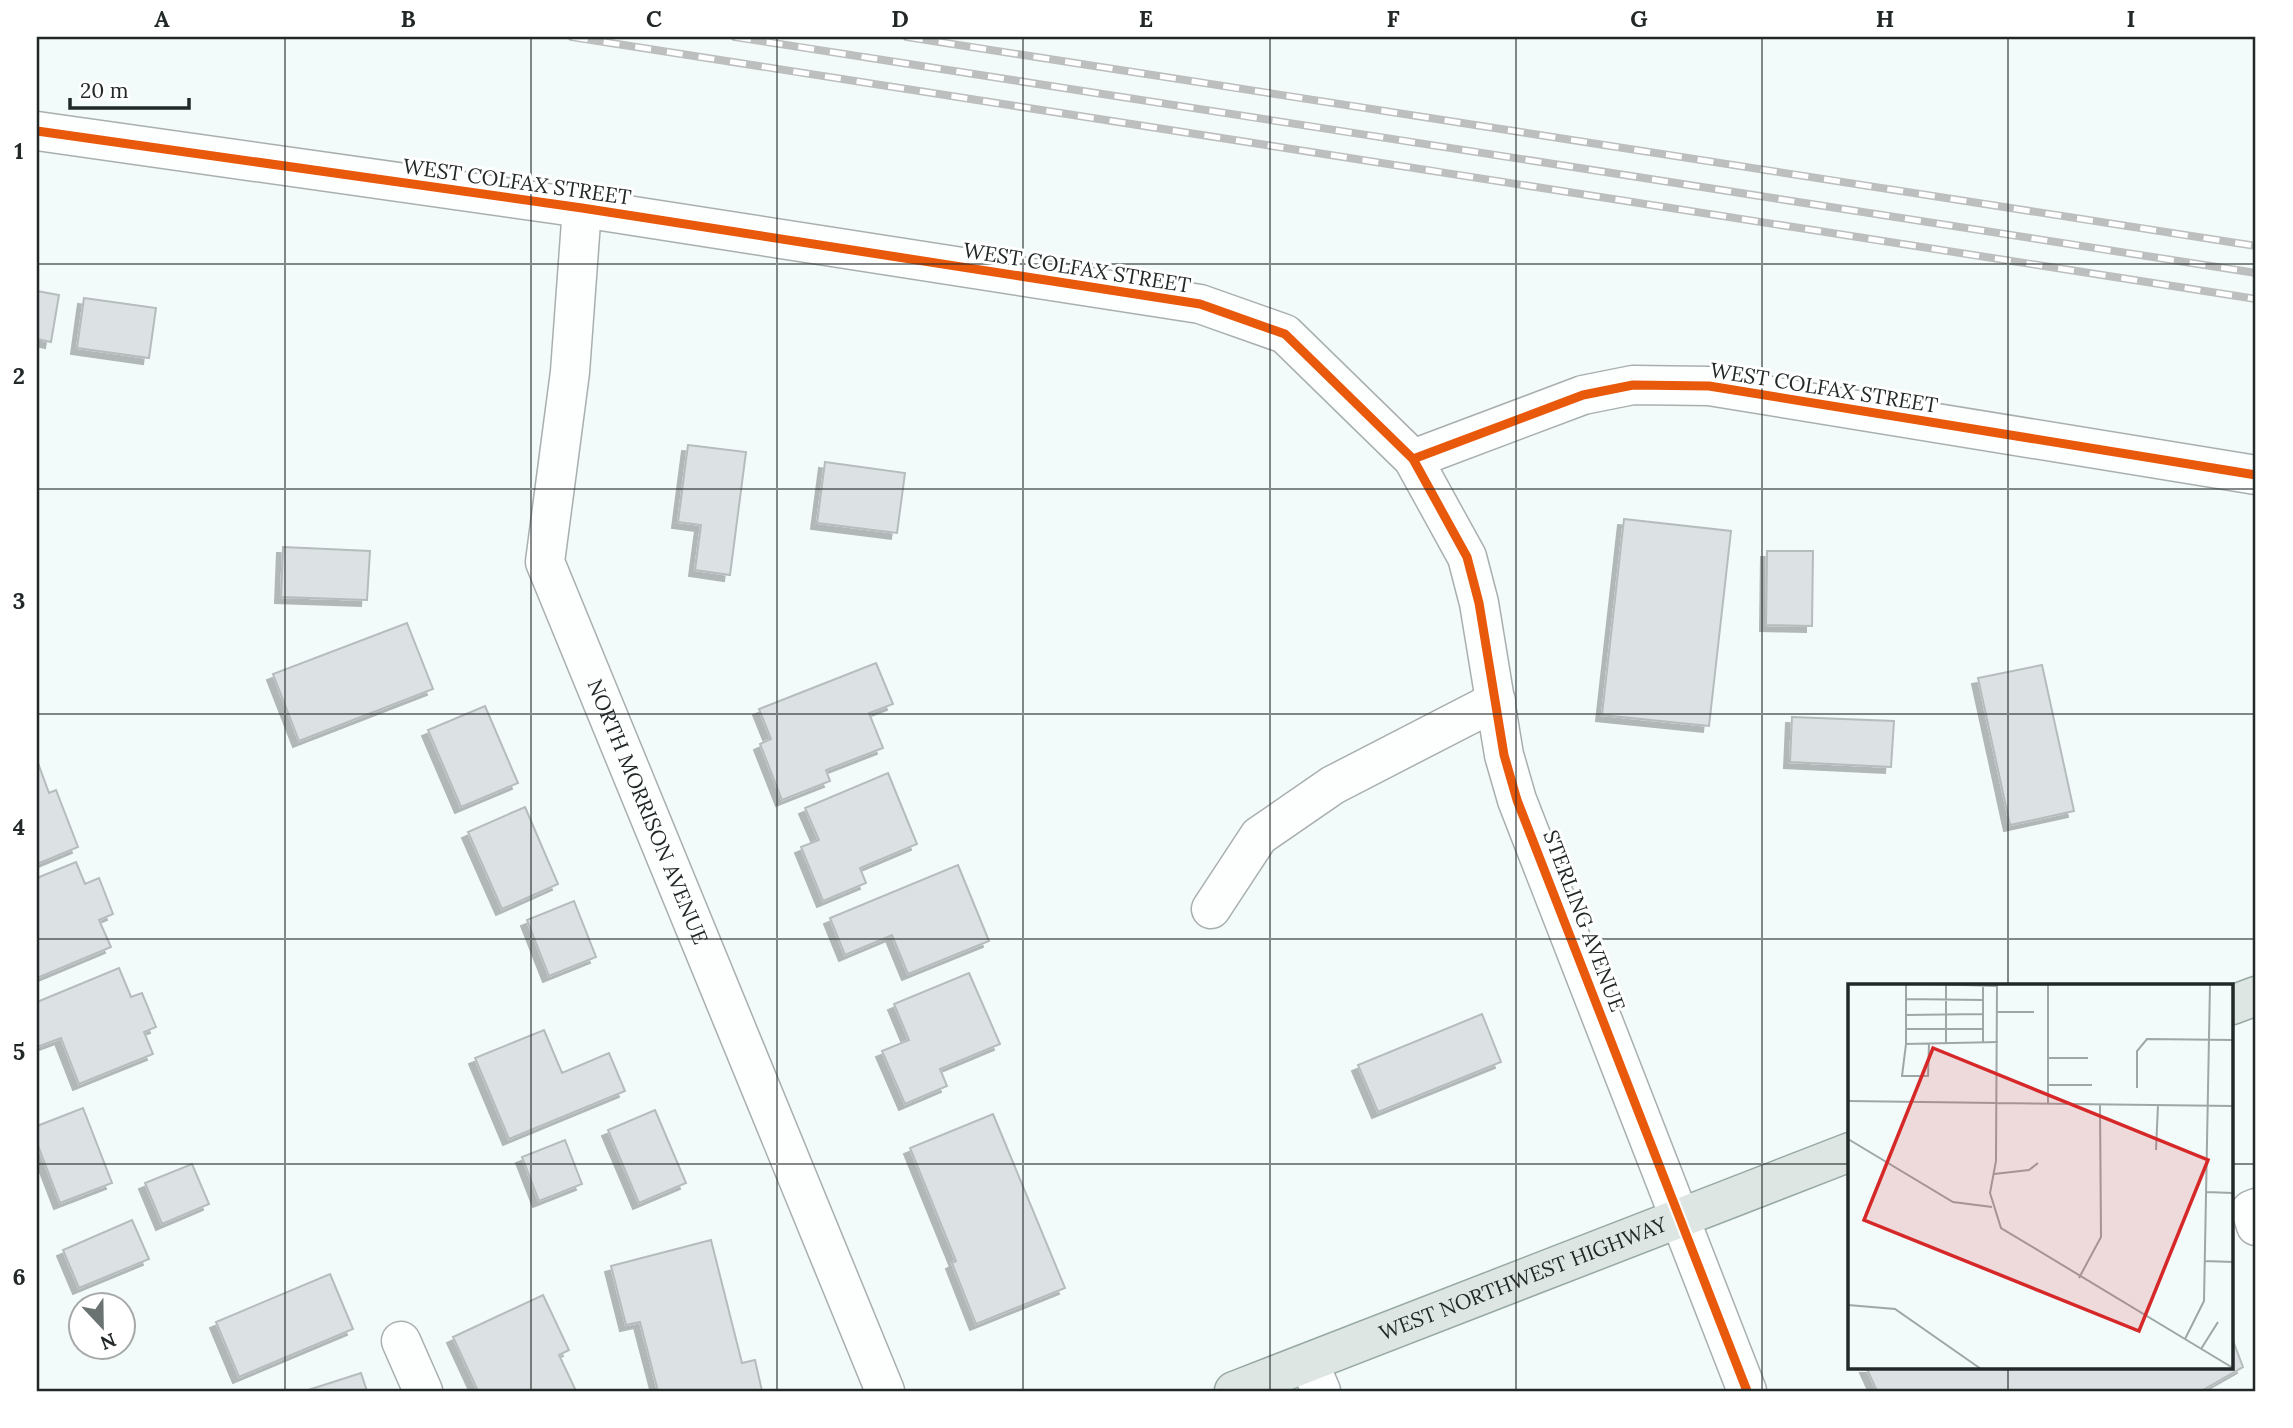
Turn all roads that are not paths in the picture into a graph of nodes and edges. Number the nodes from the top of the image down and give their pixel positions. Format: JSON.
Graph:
{"nodes":[{"id":1,"x":37,"y":131,"type":"edge"},
{"id":2,"x":582,"y":208,"type":"junction"},
{"id":3,"x":1413,"y":459,"type":"junction"},
{"id":4,"x":2256,"y":475,"type":"edge"},
{"id":5,"x":1496,"y":701,"type":"junction"},
{"id":6,"x":1211,"y":909,"type":"dead end"},
{"id":7,"x":2256,"y":996,"type":"edge"},
{"id":8,"x":2234,"y":1004,"type":"edge"},
{"id":9,"x":1848,"y":1153,"type":"edge"},
{"id":10,"x":2256,"y":1208,"type":"edge"},
{"id":11,"x":1680,"y":1217,"type":"junction"},
{"id":12,"x":2256,"y":1226,"type":"edge"},
{"id":13,"x":401,"y":1341,"type":"dead end"},
{"id":14,"x":1315,"y":1377,"type":"edge"},
{"id":15,"x":423,"y":1391,"type":"edge"},
{"id":16,"x":885,"y":1391,"type":"edge"},
{"id":17,"x":1234,"y":1391,"type":"edge"},
{"id":18,"x":1747,"y":1391,"type":"edge"}],
"edges":[{"from":1,"to":2,"type":"street","name":"WEST COLFAX STREET"},
{"from":2,"to":3,"type":"street","name":"WEST COLFAX STREET"},
{"from":2,"to":16,"type":"street","name":"NORTH MORRISON AVENUE"},
{"from":3,"to":4,"type":"street","name":"WEST COLFAX STREET"},
{"from":3,"to":5,"type":"street","name":"STERLING AVENUE"},
{"from":5,"to":6,"type":"street"},
{"from":5,"to":11,"type":"street","name":"STERLING AVENUE"},
{"from":7,"to":8,"type":"main road"},
{"from":9,"to":11,"type":"main road","name":"WEST NORTHWEST HIGHWAY"},
{"from":10,"to":12,"type":"street"},
{"from":11,"to":14,"type":"main road","name":"WEST NORTHWEST HIGHWAY"},
{"from":11,"to":18,"type":"street","name":"STERLING AVENUE"},
{"from":13,"to":15,"type":"street"},
{"from":14,"to":17,"type":"main road","name":"WEST NORTHWEST HIGHWAY"}]}
